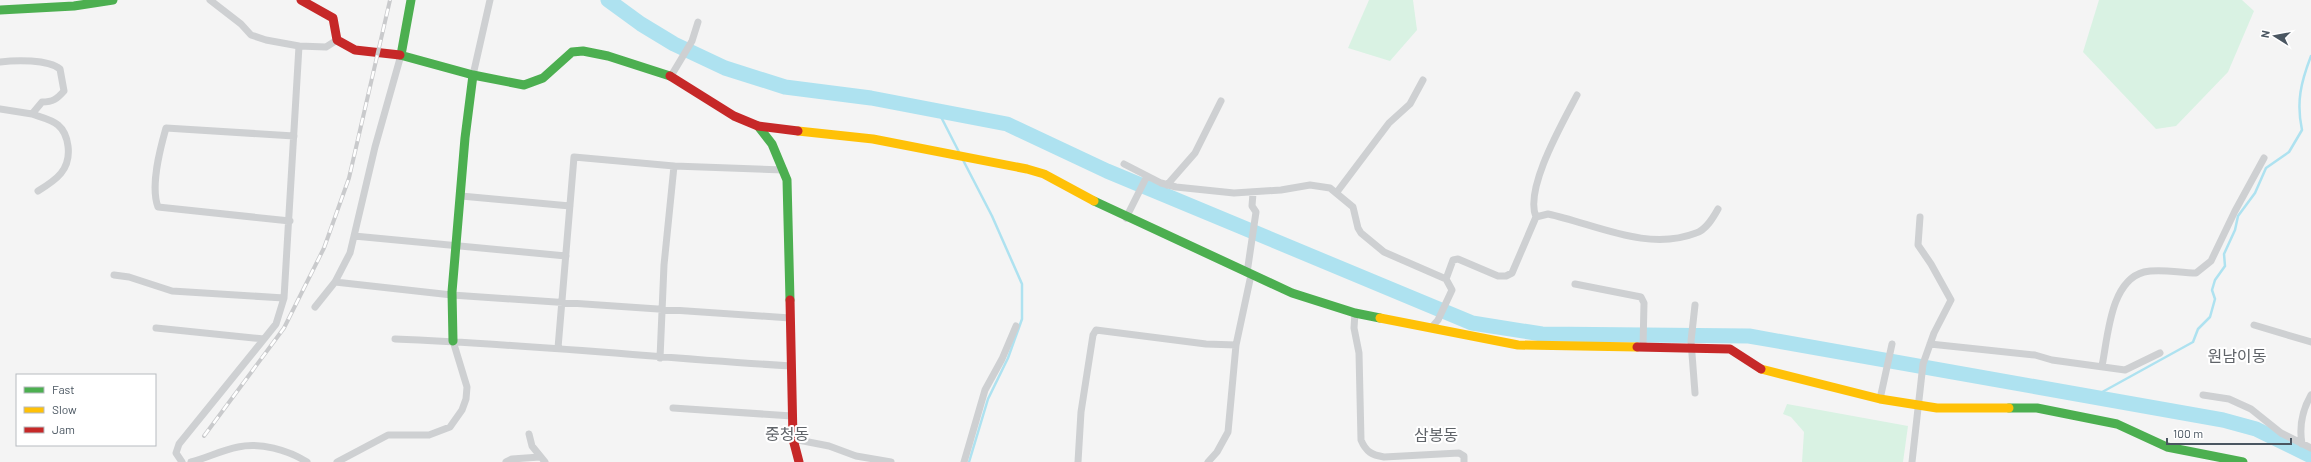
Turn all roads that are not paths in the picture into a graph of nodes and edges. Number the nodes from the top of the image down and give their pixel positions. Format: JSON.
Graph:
{"nodes":[{"id":1,"x":113,"y":0,"type":"edge"},
{"id":2,"x":210,"y":0,"type":"edge"},
{"id":3,"x":301,"y":0,"type":"edge"},
{"id":4,"x":411,"y":0,"type":"edge"},
{"id":5,"x":490,"y":0,"type":"edge"},
{"id":6,"x":0,"y":10,"type":"edge"},
{"id":7,"x":698,"y":22,"type":"dead end"},
{"id":8,"x":337,"y":40,"type":"junction"},
{"id":9,"x":299,"y":46,"type":"junction"},
{"id":10,"x":401,"y":55,"type":"junction"},
{"id":11,"x":0,"y":62,"type":"edge"},
{"id":12,"x":473,"y":75,"type":"junction"},
{"id":13,"x":671,"y":76,"type":"junction"},
{"id":14,"x":1423,"y":80,"type":"dead end"},
{"id":15,"x":1577,"y":95,"type":"dead end"},
{"id":16,"x":1221,"y":101,"type":"dead end"},
{"id":17,"x":0,"y":109,"type":"edge"},
{"id":18,"x":32,"y":114,"type":"junction"},
{"id":19,"x":758,"y":126,"type":"junction"},
{"id":20,"x":294,"y":136,"type":"junction"},
{"id":21,"x":2264,"y":158,"type":"dead end"},
{"id":22,"x":1124,"y":164,"type":"dead end"},
{"id":23,"x":674,"y":166,"type":"junction"},
{"id":24,"x":784,"y":170,"type":"junction"},
{"id":25,"x":1146,"y":177,"type":"junction"},
{"id":26,"x":1167,"y":185,"type":"junction"},
{"id":27,"x":38,"y":191,"type":"dead end"},
{"id":28,"x":1337,"y":192,"type":"junction"},
{"id":29,"x":1253,"y":193,"type":"junction"},
{"id":30,"x":461,"y":196,"type":"junction"},
{"id":31,"x":570,"y":206,"type":"junction"},
{"id":32,"x":1718,"y":209,"type":"dead end"},
{"id":33,"x":1536,"y":217,"type":"junction"},
{"id":34,"x":1920,"y":217,"type":"dead end"},
{"id":35,"x":1126,"y":218,"type":"junction"},
{"id":36,"x":290,"y":221,"type":"junction"},
{"id":37,"x":354,"y":236,"type":"junction"},
{"id":38,"x":457,"y":246,"type":"junction"},
{"id":39,"x":566,"y":256,"type":"junction"},
{"id":40,"x":1249,"y":274,"type":"junction"},
{"id":41,"x":114,"y":275,"type":"dead end"},
{"id":42,"x":1446,"y":280,"type":"junction"},
{"id":43,"x":335,"y":282,"type":"junction"},
{"id":44,"x":1575,"y":284,"type":"dead end"},
{"id":45,"x":452,"y":295,"type":"junction"},
{"id":46,"x":284,"y":298,"type":"junction"},
{"id":47,"x":562,"y":303,"type":"junction"},
{"id":48,"x":1695,"y":306,"type":"dead end"},
{"id":49,"x":315,"y":307,"type":"dead end"},
{"id":50,"x":662,"y":311,"type":"junction"},
{"id":51,"x":1355,"y":313,"type":"junction"},
{"id":52,"x":790,"y":318,"type":"junction"},
{"id":53,"x":1016,"y":326,"type":"dead end"},
{"id":54,"x":2254,"y":326,"type":"dead end"},
{"id":55,"x":156,"y":328,"type":"dead end"},
{"id":56,"x":1432,"y":328,"type":"junction"},
{"id":57,"x":264,"y":338,"type":"junction"},
{"id":58,"x":395,"y":339,"type":"dead end"},
{"id":59,"x":453,"y":341,"type":"junction"},
{"id":60,"x":2311,"y":342,"type":"edge"},
{"id":61,"x":1643,"y":344,"type":"junction"},
{"id":62,"x":1892,"y":344,"type":"dead end"},
{"id":63,"x":1930,"y":344,"type":"junction"},
{"id":64,"x":1236,"y":345,"type":"junction"},
{"id":65,"x":1691,"y":345,"type":"junction"},
{"id":66,"x":558,"y":348,"type":"junction"},
{"id":67,"x":2160,"y":353,"type":"dead end"},
{"id":68,"x":660,"y":358,"type":"junction"},
{"id":69,"x":791,"y":366,"type":"junction"},
{"id":70,"x":2102,"y":366,"type":"junction"},
{"id":71,"x":1695,"y":394,"type":"dead end"},
{"id":72,"x":2203,"y":395,"type":"dead end"},
{"id":73,"x":2311,"y":395,"type":"edge"},
{"id":74,"x":1880,"y":399,"type":"junction"},
{"id":75,"x":1918,"y":407,"type":"junction"},
{"id":76,"x":673,"y":408,"type":"dead end"},
{"id":77,"x":792,"y":416,"type":"junction"},
{"id":78,"x":529,"y":434,"type":"dead end"},
{"id":79,"x":793,"y":438,"type":"junction"},
{"id":80,"x":2302,"y":444,"type":"junction"},
{"id":81,"x":2311,"y":448,"type":"edge"},
{"id":82,"x":542,"y":459,"type":"edge"},
{"id":83,"x":182,"y":462,"type":"edge"},
{"id":84,"x":191,"y":462,"type":"edge"},
{"id":85,"x":307,"y":462,"type":"edge"},
{"id":86,"x":337,"y":462,"type":"edge"},
{"id":87,"x":506,"y":462,"type":"edge"},
{"id":88,"x":799,"y":462,"type":"edge"},
{"id":89,"x":891,"y":462,"type":"edge"},
{"id":90,"x":964,"y":462,"type":"edge"},
{"id":91,"x":1078,"y":462,"type":"edge"},
{"id":92,"x":1208,"y":462,"type":"edge"},
{"id":93,"x":1464,"y":462,"type":"edge"},
{"id":94,"x":1912,"y":462,"type":"edge"},
{"id":95,"x":2243,"y":462,"type":"edge"}],
"edges":[{"from":1,"to":6,"type":"main road"},
{"from":2,"to":9,"type":"street"},
{"from":3,"to":8,"type":"main road"},
{"from":4,"to":10,"type":"main road"},
{"from":5,"to":12,"type":"street"},
{"from":7,"to":13,"type":"street"},
{"from":8,"to":9,"type":"street"},
{"from":8,"to":10,"type":"main road"},
{"from":9,"to":20,"type":"street"},
{"from":10,"to":12,"type":"main road"},
{"from":10,"to":37,"type":"street"},
{"from":11,"to":18,"type":"street"},
{"from":12,"to":13,"type":"main road"},
{"from":12,"to":30,"type":"main road"},
{"from":13,"to":19,"type":"main road"},
{"from":14,"to":28,"type":"street"},
{"from":15,"to":33,"type":"street"},
{"from":16,"to":26,"type":"street"},
{"from":17,"to":18,"type":"street"},
{"from":18,"to":27,"type":"street"},
{"from":19,"to":24,"type":"main road"},
{"from":19,"to":35,"type":"main road"},
{"from":20,"to":36,"type":"street"},
{"from":20,"to":36,"type":"street"},
{"from":21,"to":70,"type":"street"},
{"from":22,"to":25,"type":"street"},
{"from":23,"to":24,"type":"street"},
{"from":23,"to":31,"type":"street"},
{"from":23,"to":50,"type":"street"},
{"from":24,"to":52,"type":"main road"},
{"from":25,"to":26,"type":"street"},
{"from":25,"to":35,"type":"street"},
{"from":26,"to":29,"type":"street"},
{"from":28,"to":29,"type":"street"},
{"from":28,"to":42,"type":"street"},
{"from":29,"to":40,"type":"street"},
{"from":30,"to":31,"type":"street"},
{"from":30,"to":38,"type":"main road"},
{"from":31,"to":39,"type":"street"},
{"from":32,"to":33,"type":"street"},
{"from":33,"to":42,"type":"street"},
{"from":34,"to":63,"type":"street"},
{"from":35,"to":40,"type":"main road"},
{"from":36,"to":46,"type":"street"},
{"from":37,"to":38,"type":"street"},
{"from":37,"to":43,"type":"street"},
{"from":38,"to":39,"type":"street"},
{"from":38,"to":45,"type":"main road"},
{"from":39,"to":47,"type":"street"},
{"from":40,"to":51,"type":"main road"},
{"from":40,"to":64,"type":"street"},
{"from":41,"to":46,"type":"street"},
{"from":42,"to":56,"type":"street"},
{"from":43,"to":45,"type":"street"},
{"from":43,"to":49,"type":"street"},
{"from":44,"to":61,"type":"street"},
{"from":45,"to":47,"type":"street"},
{"from":45,"to":59,"type":"main road"},
{"from":46,"to":57,"type":"street"},
{"from":47,"to":50,"type":"street"},
{"from":47,"to":66,"type":"street"},
{"from":48,"to":65,"type":"street"},
{"from":50,"to":52,"type":"street"},
{"from":50,"to":68,"type":"street"},
{"from":51,"to":56,"type":"main road"},
{"from":51,"to":93,"type":"street"},
{"from":52,"to":69,"type":"main road"},
{"from":53,"to":90,"type":"street"},
{"from":54,"to":60,"type":"street"},
{"from":55,"to":57,"type":"street"},
{"from":56,"to":61,"type":"main road"},
{"from":57,"to":83,"type":"street"},
{"from":58,"to":59,"type":"street"},
{"from":59,"to":66,"type":"street"},
{"from":59,"to":86,"type":"street"},
{"from":61,"to":65,"type":"main road"},
{"from":62,"to":74,"type":"street"},
{"from":63,"to":70,"type":"street"},
{"from":63,"to":75,"type":"street"},
{"from":64,"to":91,"type":"street"},
{"from":64,"to":92,"type":"street"},
{"from":65,"to":71,"type":"street"},
{"from":65,"to":74,"type":"main road"},
{"from":66,"to":68,"type":"street"},
{"from":67,"to":70,"type":"street"},
{"from":68,"to":69,"type":"street"},
{"from":69,"to":77,"type":"main road"},
{"from":72,"to":80,"type":"street"},
{"from":73,"to":80,"type":"street"},
{"from":74,"to":75,"type":"main road"},
{"from":75,"to":94,"type":"street"},
{"from":75,"to":95,"type":"main road"},
{"from":76,"to":77,"type":"street"},
{"from":77,"to":79,"type":"main road"},
{"from":78,"to":82,"type":"street"},
{"from":79,"to":88,"type":"main road"},
{"from":79,"to":89,"type":"street"},
{"from":80,"to":81,"type":"street"},
{"from":82,"to":87,"type":"street"},
{"from":84,"to":85,"type":"street"}]}
